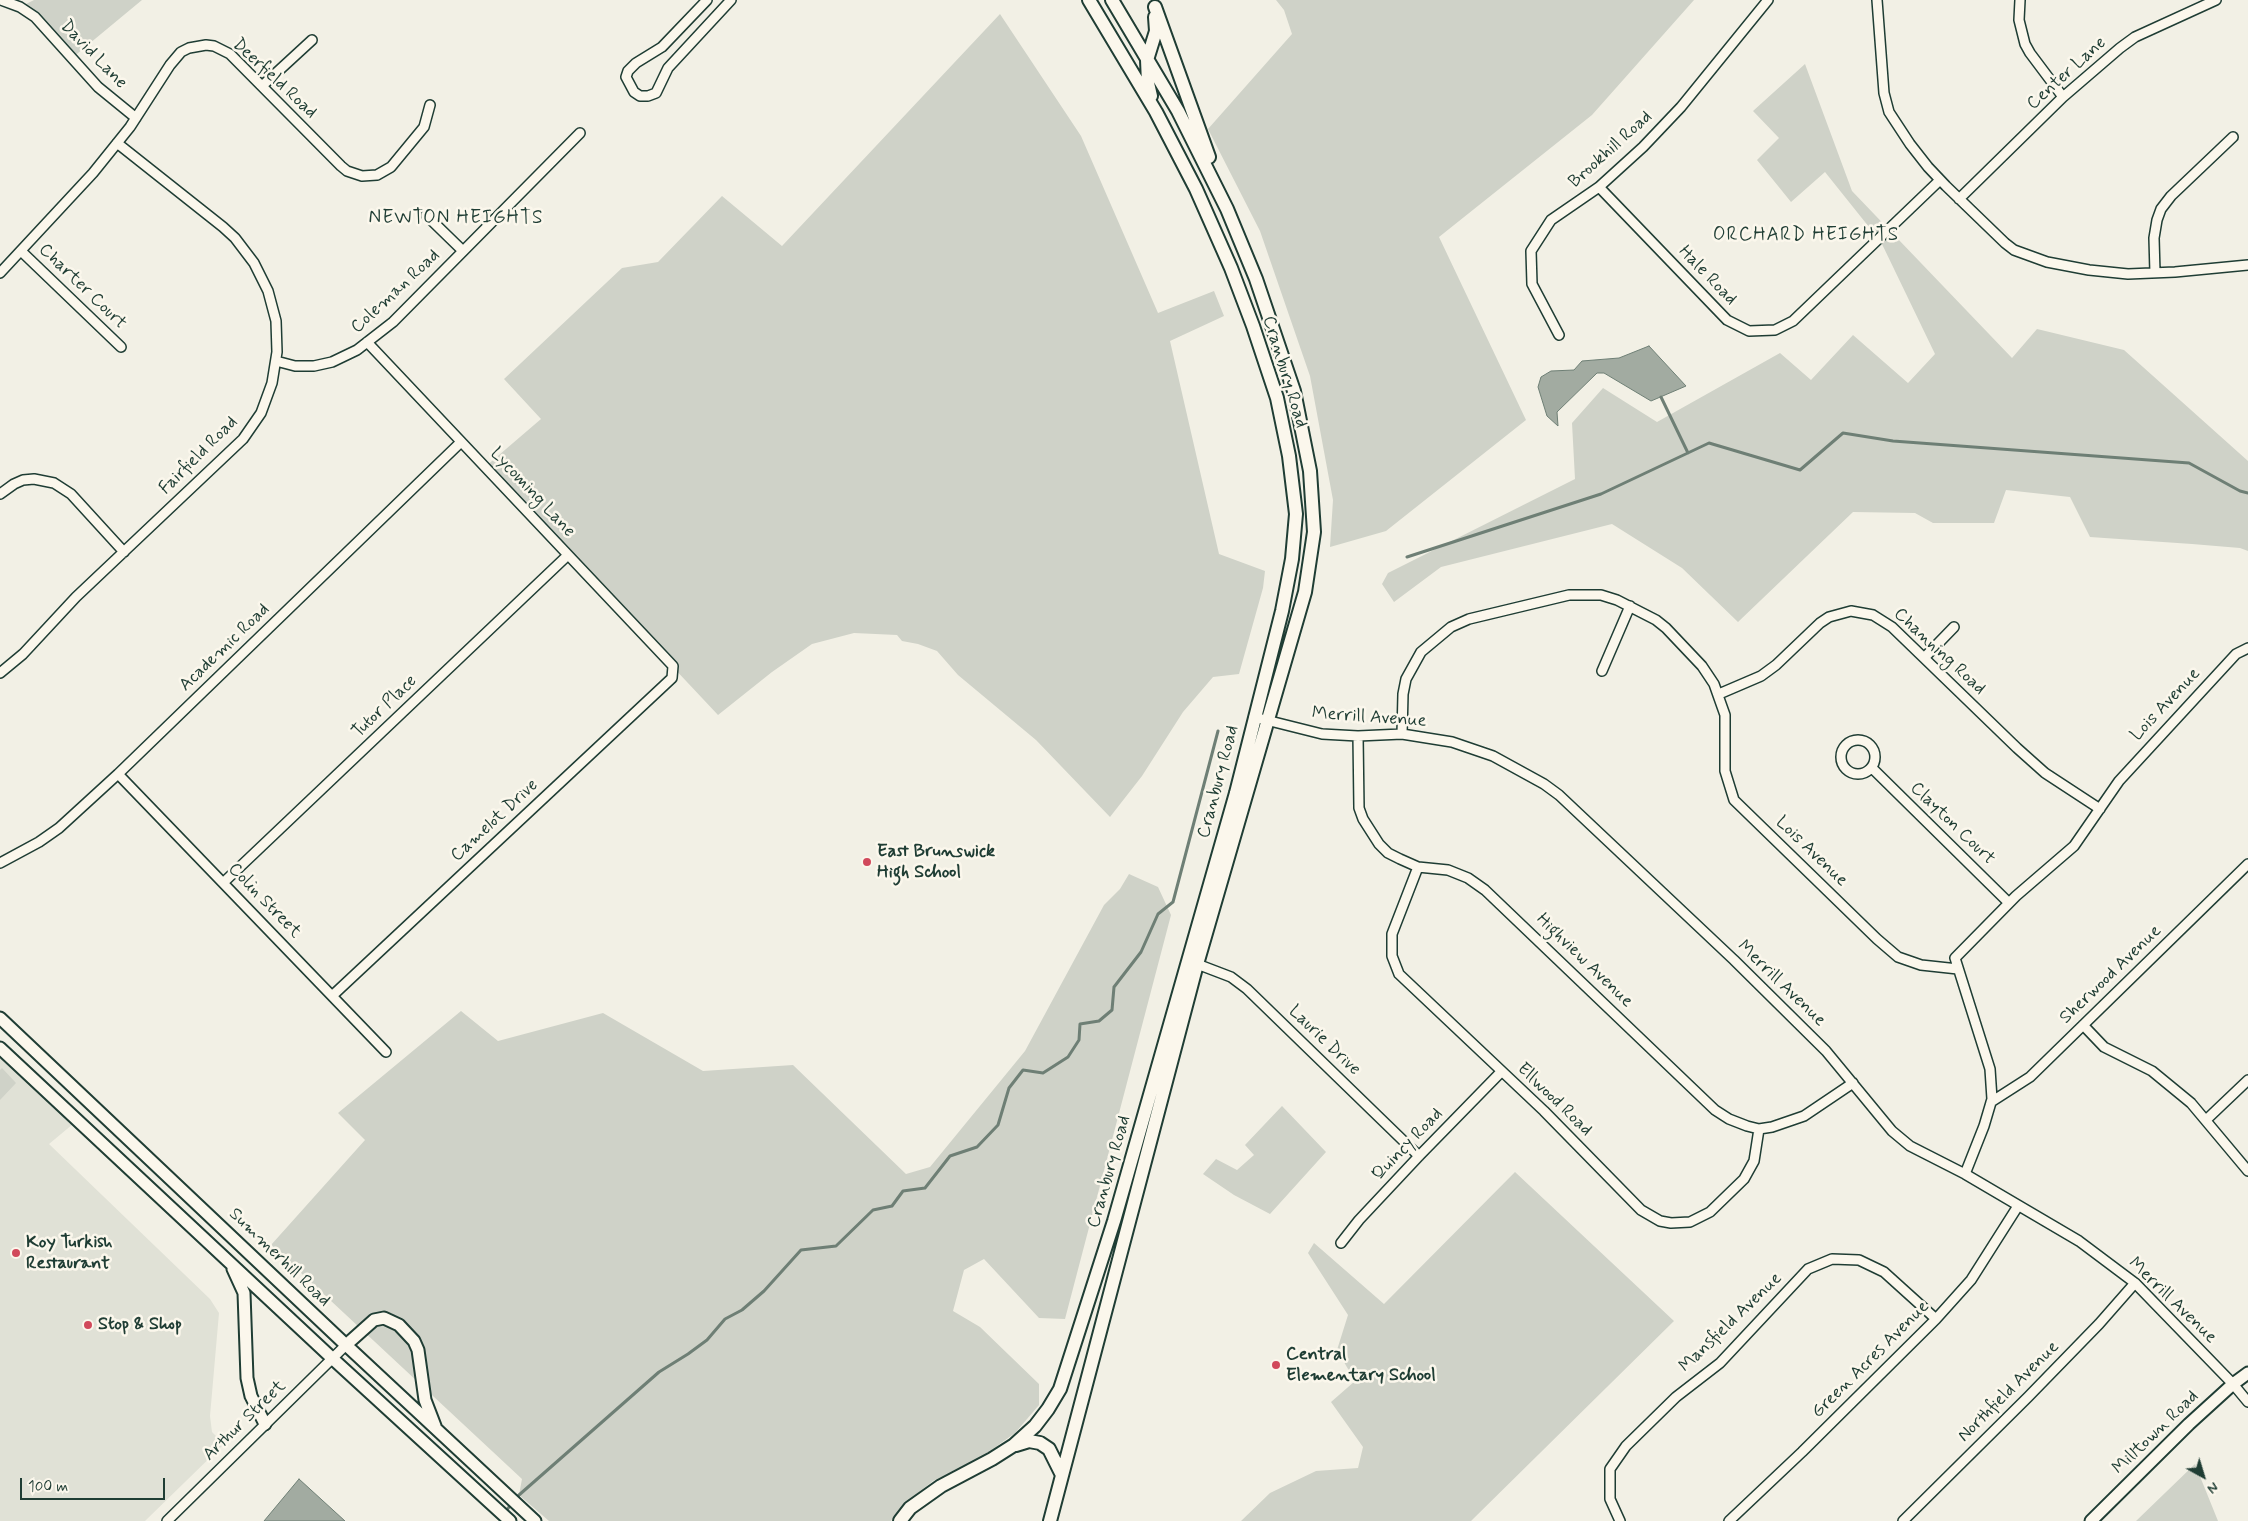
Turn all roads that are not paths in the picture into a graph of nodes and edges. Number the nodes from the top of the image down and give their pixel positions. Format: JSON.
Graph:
{"nodes":[{"id":1,"x":0,"y":0,"type":"edge"},
{"id":2,"x":707,"y":0,"type":"edge"},
{"id":3,"x":731,"y":0,"type":"edge"},
{"id":4,"x":1089,"y":0,"type":"edge"},
{"id":5,"x":1112,"y":0,"type":"edge"},
{"id":6,"x":1768,"y":0,"type":"edge"},
{"id":7,"x":1877,"y":0,"type":"edge"},
{"id":8,"x":2020,"y":0,"type":"edge"},
{"id":9,"x":2216,"y":0,"type":"edge"},
{"id":10,"x":1154,"y":4,"type":"edge"},
{"id":11,"x":312,"y":40,"type":"dead end"},
{"id":12,"x":1147,"y":60,"type":"junction"},
{"id":13,"x":262,"y":86,"type":"junction"},
{"id":14,"x":2063,"y":97,"type":"junction"},
{"id":15,"x":430,"y":105,"type":"dead end"},
{"id":16,"x":1156,"y":112,"type":"junction"},
{"id":17,"x":136,"y":118,"type":"junction"},
{"id":18,"x":580,"y":133,"type":"dead end"},
{"id":19,"x":2234,"y":137,"type":"dead end"},
{"id":20,"x":117,"y":143,"type":"junction"},
{"id":21,"x":1940,"y":180,"type":"junction"},
{"id":22,"x":1599,"y":187,"type":"junction"},
{"id":23,"x":1959,"y":199,"type":"junction"},
{"id":24,"x":1227,"y":209,"type":"junction"},
{"id":25,"x":426,"y":215,"type":"dead end"},
{"id":26,"x":21,"y":251,"type":"junction"},
{"id":27,"x":463,"y":251,"type":"junction"},
{"id":28,"x":2248,"y":264,"type":"edge"},
{"id":29,"x":0,"y":273,"type":"edge"},
{"id":30,"x":2155,"y":273,"type":"junction"},
{"id":31,"x":1560,"y":335,"type":"dead end"},
{"id":32,"x":367,"y":342,"type":"junction"},
{"id":33,"x":121,"y":346,"type":"dead end"},
{"id":34,"x":276,"y":361,"type":"junction"},
{"id":35,"x":461,"y":442,"type":"junction"},
{"id":36,"x":0,"y":494,"type":"edge"},
{"id":37,"x":124,"y":552,"type":"junction"},
{"id":38,"x":568,"y":555,"type":"junction"},
{"id":39,"x":1630,"y":606,"type":"junction"},
{"id":40,"x":1954,"y":627,"type":"dead end"},
{"id":41,"x":2248,"y":648,"type":"edge"},
{"id":42,"x":1924,"y":658,"type":"junction"},
{"id":43,"x":673,"y":666,"type":"joint"},
{"id":44,"x":1602,"y":671,"type":"dead end"},
{"id":45,"x":0,"y":673,"type":"edge"},
{"id":46,"x":1719,"y":694,"type":"junction"},
{"id":47,"x":1254,"y":717,"type":"junction"},
{"id":48,"x":1269,"y":720,"type":"junction"},
{"id":49,"x":1402,"y":734,"type":"junction"},
{"id":50,"x":1358,"y":736,"type":"junction"},
{"id":51,"x":1872,"y":768,"type":"junction"},
{"id":52,"x":118,"y":774,"type":"junction"},
{"id":53,"x":2100,"y":809,"type":"junction"},
{"id":54,"x":0,"y":863,"type":"edge"},
{"id":55,"x":2248,"y":864,"type":"edge"},
{"id":56,"x":1418,"y":866,"type":"junction"},
{"id":57,"x":224,"y":882,"type":"junction"},
{"id":58,"x":2009,"y":903,"type":"junction"},
{"id":59,"x":1197,"y":964,"type":"junction"},
{"id":60,"x":1958,"y":969,"type":"junction"},
{"id":61,"x":332,"y":996,"type":"junction"},
{"id":62,"x":0,"y":1018,"type":"edge"},
{"id":63,"x":2083,"y":1025,"type":"junction"},
{"id":64,"x":0,"y":1048,"type":"edge"},
{"id":65,"x":386,"y":1052,"type":"dead end"},
{"id":66,"x":1501,"y":1072,"type":"junction"},
{"id":67,"x":2248,"y":1080,"type":"edge"},
{"id":68,"x":1853,"y":1083,"type":"junction"},
{"id":69,"x":1991,"y":1102,"type":"junction"},
{"id":70,"x":2206,"y":1120,"type":"junction"},
{"id":71,"x":1760,"y":1129,"type":"junction"},
{"id":72,"x":1419,"y":1156,"type":"junction"},
{"id":73,"x":2248,"y":1171,"type":"edge"},
{"id":74,"x":1965,"y":1174,"type":"junction"},
{"id":75,"x":2018,"y":1206,"type":"junction"},
{"id":76,"x":1341,"y":1243,"type":"dead end"},
{"id":77,"x":230,"y":1263,"type":"junction"},
{"id":78,"x":2135,"y":1282,"type":"junction"},
{"id":79,"x":1936,"y":1319,"type":"junction"},
{"id":80,"x":346,"y":1345,"type":"junction"},
{"id":81,"x":333,"y":1359,"type":"junction"},
{"id":82,"x":2248,"y":1373,"type":"edge"},
{"id":83,"x":2233,"y":1384,"type":"junction"},
{"id":84,"x":2248,"y":1402,"type":"edge"},
{"id":85,"x":265,"y":1424,"type":"junction"},
{"id":86,"x":436,"y":1430,"type":"junction"},
{"id":87,"x":1014,"y":1445,"type":"junction"},
{"id":88,"x":1062,"y":1475,"type":"junction"},
{"id":89,"x":167,"y":1521,"type":"edge"},
{"id":90,"x":510,"y":1521,"type":"edge"},
{"id":91,"x":535,"y":1521,"type":"edge"},
{"id":92,"x":900,"y":1521,"type":"edge"},
{"id":93,"x":1050,"y":1521,"type":"edge"},
{"id":94,"x":1620,"y":1521,"type":"edge"},
{"id":95,"x":1729,"y":1521,"type":"edge"},
{"id":96,"x":1903,"y":1521,"type":"edge"},
{"id":97,"x":2091,"y":1521,"type":"edge"}],
"edges":[{"from":1,"to":17,"type":"street","name":"David Lane"},
{"from":2,"to":3,"type":"street"},
{"from":4,"to":16,"type":"main road","name":"Cranbury Road"},
{"from":5,"to":12,"type":"main road","name":"Cranbury Road"},
{"from":6,"to":22,"type":"street","name":"Brookhill Road"},
{"from":7,"to":21,"type":"street"},
{"from":8,"to":14,"type":"street"},
{"from":9,"to":14,"type":"street","name":"Center Lane"},
{"from":10,"to":12,"type":"main road"},
{"from":10,"to":24,"type":"main road"},
{"from":11,"to":13,"type":"street"},
{"from":12,"to":16,"type":"main road"},
{"from":12,"to":24,"type":"main road","name":"Cranbury Road"},
{"from":13,"to":15,"type":"street","name":"Deerfield Road"},
{"from":13,"to":17,"type":"street","name":"Deerfield Road"},
{"from":14,"to":23,"type":"street","name":"Center Lane"},
{"from":16,"to":47,"type":"main road","name":"Cranbury Road"},
{"from":17,"to":20,"type":"street","name":"Deerfield Road"},
{"from":18,"to":27,"type":"street","name":"Coleman Road"},
{"from":19,"to":30,"type":"street"},
{"from":20,"to":26,"type":"street","name":"Deerfield Road"},
{"from":20,"to":34,"type":"street","name":"Fairfield Road"},
{"from":21,"to":22,"type":"street","name":"Hale Road"},
{"from":21,"to":23,"type":"street"},
{"from":22,"to":31,"type":"street","name":"Brookhill Road"},
{"from":23,"to":30,"type":"street"},
{"from":24,"to":48,"type":"main road","name":"Cranbury Road"},
{"from":25,"to":27,"type":"street"},
{"from":26,"to":29,"type":"street","name":"Deerfield Road"},
{"from":26,"to":33,"type":"street","name":"Charter Court"},
{"from":27,"to":32,"type":"street","name":"Coleman Road"},
{"from":28,"to":30,"type":"street"},
{"from":32,"to":34,"type":"street","name":"Coleman Road"},
{"from":32,"to":35,"type":"street","name":"Lycoming Lane"},
{"from":34,"to":37,"type":"street","name":"Fairfield Road"},
{"from":35,"to":38,"type":"street","name":"Lycoming Lane"},
{"from":35,"to":52,"type":"street","name":"Academic Road"},
{"from":36,"to":37,"type":"street"},
{"from":37,"to":45,"type":"street","name":"Fairfield Road"},
{"from":38,"to":43,"type":"street","name":"Lycoming Lane"},
{"from":38,"to":57,"type":"street","name":"Tutor Place"},
{"from":39,"to":44,"type":"street"},
{"from":39,"to":46,"type":"street","name":"Lois Avenue"},
{"from":39,"to":49,"type":"street","name":"Lois Avenue"},
{"from":40,"to":42,"type":"street"},
{"from":41,"to":53,"type":"street","name":"Lois Avenue"},
{"from":42,"to":46,"type":"street","name":"Channing Road"},
{"from":42,"to":53,"type":"street","name":"Channing Road"},
{"from":43,"to":61,"type":"street","name":"Camelot Drive"},
{"from":46,"to":60,"type":"street","name":"Lois Avenue"},
{"from":47,"to":48,"type":"street","name":"Merrill Avenue"},
{"from":47,"to":87,"type":"main road","name":"Cranbury Road"},
{"from":48,"to":50,"type":"street","name":"Merrill Avenue"},
{"from":48,"to":59,"type":"main road","name":"Cranbury Road"},
{"from":49,"to":50,"type":"street","name":"Merrill Avenue"},
{"from":49,"to":68,"type":"street","name":"Merrill Avenue"},
{"from":50,"to":56,"type":"street","name":"Highview Avenue"},
{"from":51,"to":51,"type":"street"},
{"from":51,"to":58,"type":"street","name":"Clayton Court"},
{"from":52,"to":54,"type":"street","name":"Academic Road"},
{"from":52,"to":57,"type":"street","name":"Colin Street"},
{"from":53,"to":58,"type":"street","name":"Lois Avenue"},
{"from":55,"to":63,"type":"street","name":"Sherwood Avenue"},
{"from":56,"to":66,"type":"street","name":"Ellwood Road"},
{"from":56,"to":71,"type":"street","name":"Highview Avenue"},
{"from":57,"to":61,"type":"street","name":"Colin Street"},
{"from":58,"to":60,"type":"street","name":"Lois Avenue"},
{"from":59,"to":72,"type":"street","name":"Laurie Drive"},
{"from":59,"to":88,"type":"main road","name":"Cranbury Road"},
{"from":60,"to":69,"type":"street"},
{"from":61,"to":65,"type":"street","name":"Colin Street"},
{"from":62,"to":80,"type":"street","name":"Summerhill Road"},
{"from":63,"to":69,"type":"street","name":"Sherwood Avenue"},
{"from":63,"to":70,"type":"street"},
{"from":64,"to":77,"type":"street","name":"Summerhill Road"},
{"from":66,"to":71,"type":"street","name":"Ellwood Road"},
{"from":66,"to":72,"type":"street","name":"Quincy Road"},
{"from":67,"to":70,"type":"street"},
{"from":68,"to":71,"type":"street","name":"Highview Avenue"},
{"from":68,"to":74,"type":"street","name":"Merrill Avenue"},
{"from":69,"to":74,"type":"street"},
{"from":70,"to":73,"type":"street"},
{"from":72,"to":76,"type":"street","name":"Quincy Road"},
{"from":74,"to":75,"type":"street","name":"Merrill Avenue"},
{"from":75,"to":78,"type":"street","name":"Merrill Avenue"},
{"from":75,"to":79,"type":"street","name":"Green Acres Avenue"},
{"from":77,"to":81,"type":"street","name":"Summerhill Road"},
{"from":77,"to":85,"type":"street"},
{"from":78,"to":83,"type":"street","name":"Merrill Avenue"},
{"from":78,"to":96,"type":"street","name":"Northfield Avenue"},
{"from":79,"to":94,"type":"street","name":"Mansfield Avenue"},
{"from":79,"to":95,"type":"street","name":"Green Acres Avenue"},
{"from":80,"to":81,"type":"street","name":"Arthur Street"},
{"from":80,"to":86,"type":"street","name":"Summerhill Road"},
{"from":80,"to":86,"type":"street"},
{"from":81,"to":85,"type":"street","name":"Arthur Street"},
{"from":81,"to":90,"type":"street","name":"Summerhill Road"},
{"from":82,"to":83,"type":"street","name":"Milltown Road"},
{"from":83,"to":84,"type":"street","name":"Merrill Avenue"},
{"from":83,"to":97,"type":"street","name":"Milltown Road"},
{"from":85,"to":89,"type":"street","name":"Arthur Street"},
{"from":86,"to":91,"type":"street","name":"Summerhill Road"},
{"from":87,"to":88,"type":"main road"},
{"from":87,"to":92,"type":"main road","name":"Cranbury Road"},
{"from":88,"to":93,"type":"main road","name":"Cranbury Road"}]}
